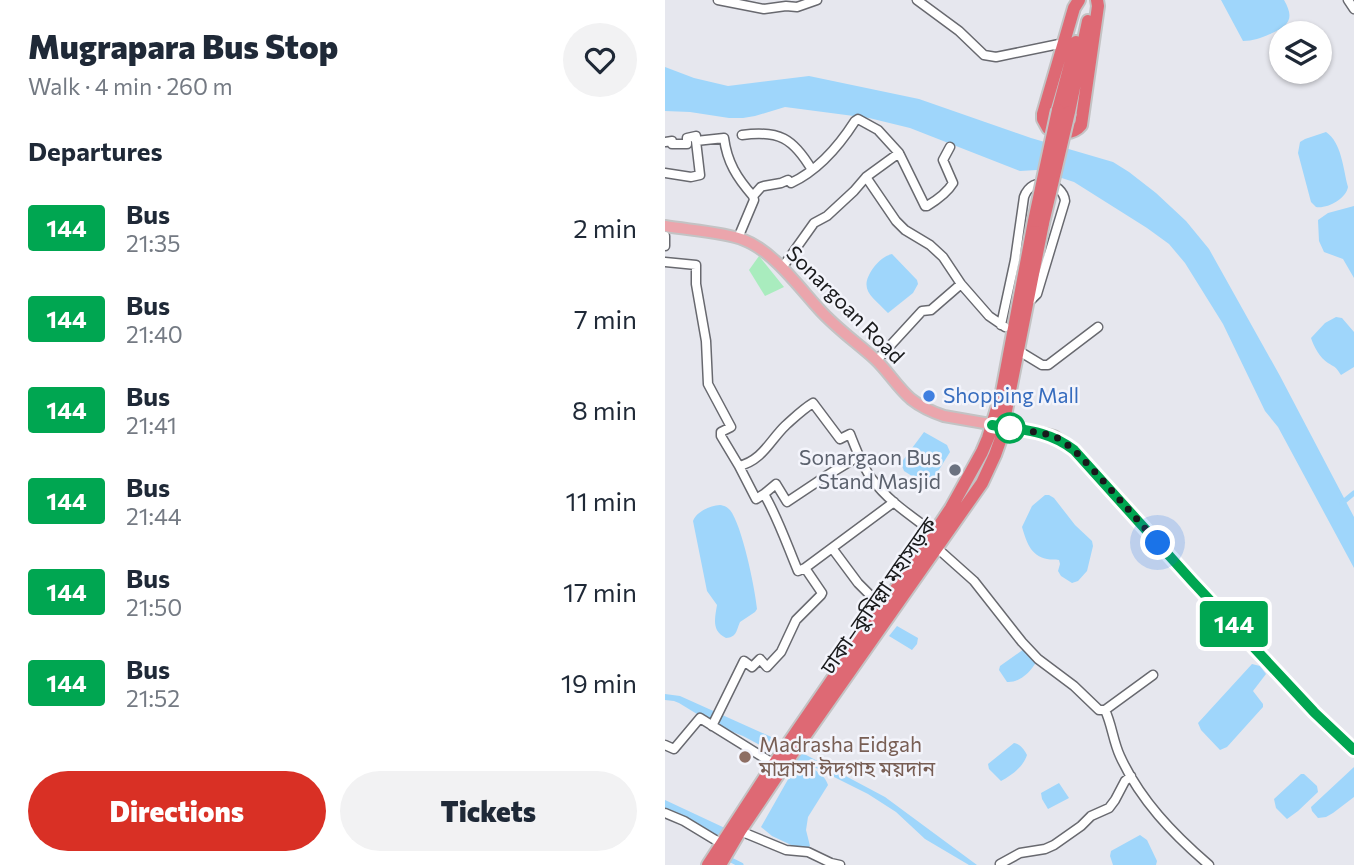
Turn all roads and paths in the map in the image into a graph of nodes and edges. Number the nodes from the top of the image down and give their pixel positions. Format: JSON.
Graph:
{"nodes":[{"id":1,"x":718,"y":0,"type":"edge"},
{"id":2,"x":817,"y":0,"type":"edge"},
{"id":3,"x":917,"y":0,"type":"edge"},
{"id":4,"x":1081,"y":0,"type":"edge"},
{"id":5,"x":1094,"y":0,"type":"edge"},
{"id":6,"x":1348,"y":0,"type":"edge"},
{"id":7,"x":1354,"y":9,"type":"edge"},
{"id":8,"x":1064,"y":43,"type":"junction"},
{"id":9,"x":1063,"y":111,"type":"junction"},
{"id":10,"x":742,"y":135,"type":"dead end"},
{"id":11,"x":696,"y":141,"type":"junction"},
{"id":12,"x":665,"y":142,"type":"edge"},
{"id":13,"x":950,"y":147,"type":"dead end"},
{"id":14,"x":899,"y":153,"type":"junction"},
{"id":15,"x":812,"y":170,"type":"junction"},
{"id":16,"x":665,"y":173,"type":"edge"},
{"id":17,"x":866,"y":177,"type":"junction"},
{"id":18,"x":753,"y":195,"type":"junction"},
{"id":19,"x":1039,"y":222,"type":"junction"},
{"id":20,"x":665,"y":226,"type":"edge"},
{"id":21,"x":665,"y":236,"type":"edge"},
{"id":22,"x":738,"y":238,"type":"junction"},
{"id":23,"x":665,"y":246,"type":"edge"},
{"id":24,"x":665,"y":262,"type":"edge"},
{"id":25,"x":1025,"y":266,"type":"junction"},
{"id":26,"x":782,"y":268,"type":"junction"},
{"id":27,"x":961,"y":284,"type":"junction"},
{"id":28,"x":1028,"y":303,"type":"junction"},
{"id":29,"x":1005,"y":327,"type":"junction"},
{"id":30,"x":1098,"y":327,"type":"dead end"},
{"id":31,"x":1019,"y":351,"type":"junction"},
{"id":32,"x":877,"y":360,"type":"junction"},
{"id":33,"x":994,"y":426,"type":"junction"},
{"id":34,"x":859,"y":456,"type":"junction"},
{"id":35,"x":739,"y":466,"type":"junction"},
{"id":36,"x":764,"y":494,"type":"junction"},
{"id":37,"x":894,"y":502,"type":"junction"},
{"id":38,"x":930,"y":530,"type":"junction"},
{"id":39,"x":832,"y":548,"type":"junction"},
{"id":40,"x":937,"y":548,"type":"junction"},
{"id":41,"x":805,"y":568,"type":"junction"},
{"id":42,"x":885,"y":603,"type":"junction"},
{"id":43,"x":1153,"y":675,"type":"dead end"},
{"id":44,"x":1105,"y":710,"type":"junction"},
{"id":45,"x":712,"y":726,"type":"junction"},
{"id":46,"x":795,"y":742,"type":"junction"},
{"id":47,"x":665,"y":745,"type":"edge"},
{"id":48,"x":1354,"y":750,"type":"edge"},
{"id":49,"x":779,"y":762,"type":"junction"},
{"id":50,"x":1131,"y":776,"type":"junction"},
{"id":51,"x":665,"y":813,"type":"edge"},
{"id":52,"x":740,"y":831,"type":"junction"},
{"id":53,"x":722,"y":844,"type":"junction"},
{"id":54,"x":1000,"y":864,"type":"edge"},
{"id":55,"x":708,"y":865,"type":"edge"},
{"id":56,"x":720,"y":865,"type":"edge"},
{"id":57,"x":840,"y":865,"type":"edge"},
{"id":58,"x":1209,"y":865,"type":"edge"}],
"edges":[{"from":1,"to":2,"type":"street"},
{"from":3,"to":8,"type":"street"},
{"from":4,"to":8,"type":"highway"},
{"from":4,"to":9,"type":"highway","name":"ঢাকা–কুমিল্লা মহাসড়ক"},
{"from":5,"to":8,"type":"highway"},
{"from":5,"to":9,"type":"highway","name":"ঢাকা–কুমিল্লা মহাসড়ক"},
{"from":6,"to":7,"type":"street"},
{"from":9,"to":19,"type":"highway","name":"ঢাকা–কুমিল্লা মহাসড়ক","bridge":true},
{"from":10,"to":15,"type":"street"},
{"from":11,"to":12,"type":"street"},
{"from":11,"to":16,"type":"street"},
{"from":11,"to":18,"type":"street"},
{"from":13,"to":14,"type":"street"},
{"from":14,"to":15,"type":"street"},
{"from":14,"to":17,"type":"street"},
{"from":15,"to":18,"type":"street"},
{"from":17,"to":26,"type":"street"},
{"from":17,"to":27,"type":"street"},
{"from":18,"to":22,"type":"street"},
{"from":19,"to":25,"type":"highway","name":"ঢাকা–কুমিল্লা মহাসড়ক"},
{"from":19,"to":28,"type":"highway","name":"ঢাকা–কুমিল্লা মহাসড়ক"},
{"from":20,"to":22,"type":"main road","name":"Sonargoan Road"},
{"from":21,"to":23,"type":"street"},
{"from":22,"to":26,"type":"main road","name":"Sonargoan Road"},
{"from":24,"to":35,"type":"street"},
{"from":25,"to":29,"type":"highway"},
{"from":25,"to":33,"type":"highway","name":"ঢাকা–কুমিল্লা মহাসড়ক"},
{"from":26,"to":32,"type":"main road","name":"Sonargoan Road"},
{"from":27,"to":29,"type":"street"},
{"from":27,"to":32,"type":"street"},
{"from":28,"to":29,"type":"street"},
{"from":28,"to":31,"type":"highway","name":"ঢাকা–কুমিল্লা মহাসড়ক"},
{"from":29,"to":33,"type":"highway"},
{"from":30,"to":31,"type":"street"},
{"from":31,"to":33,"type":"highway","name":"ঢাকা–কুমিল্লা মহাসড়ক"},
{"from":32,"to":33,"type":"main road","name":"Sonargoan Road"},
{"from":33,"to":38,"type":"highway"},
{"from":33,"to":40,"type":"highway","name":"ঢাকা–কুমিল্লা মহাসড়ক"},
{"from":33,"to":42,"type":"highway","name":"ঢাকা–কুমিল্লা মহাসড়ক"},
{"from":33,"to":48,"type":"main road","name":"Sonargoan Road"},
{"from":34,"to":35,"type":"street"},
{"from":34,"to":36,"type":"street"},
{"from":34,"to":37,"type":"street"},
{"from":35,"to":36,"type":"street"},
{"from":36,"to":41,"type":"street"},
{"from":37,"to":38,"type":"street"},
{"from":37,"to":39,"type":"street"},
{"from":38,"to":42,"type":"highway"},
{"from":39,"to":41,"type":"street"},
{"from":39,"to":42,"type":"street"},
{"from":40,"to":44,"type":"street"},
{"from":40,"to":46,"type":"highway","name":"ঢাকা–কুমিল্লা মহাসড়ক"},
{"from":41,"to":45,"type":"street"},
{"from":42,"to":46,"type":"highway","name":"ঢাকা–কুমিল্লা মহাসড়ক"},
{"from":43,"to":44,"type":"street"},
{"from":44,"to":50,"type":"street"},
{"from":45,"to":47,"type":"street"},
{"from":45,"to":49,"type":"street"},
{"from":46,"to":49,"type":"highway"},
{"from":49,"to":52,"type":"highway"},
{"from":49,"to":53,"type":"highway"},
{"from":50,"to":54,"type":"street"},
{"from":50,"to":58,"type":"street"},
{"from":51,"to":53,"type":"street"},
{"from":52,"to":56,"type":"highway"},
{"from":52,"to":57,"type":"street"},
{"from":53,"to":55,"type":"highway"}]}
